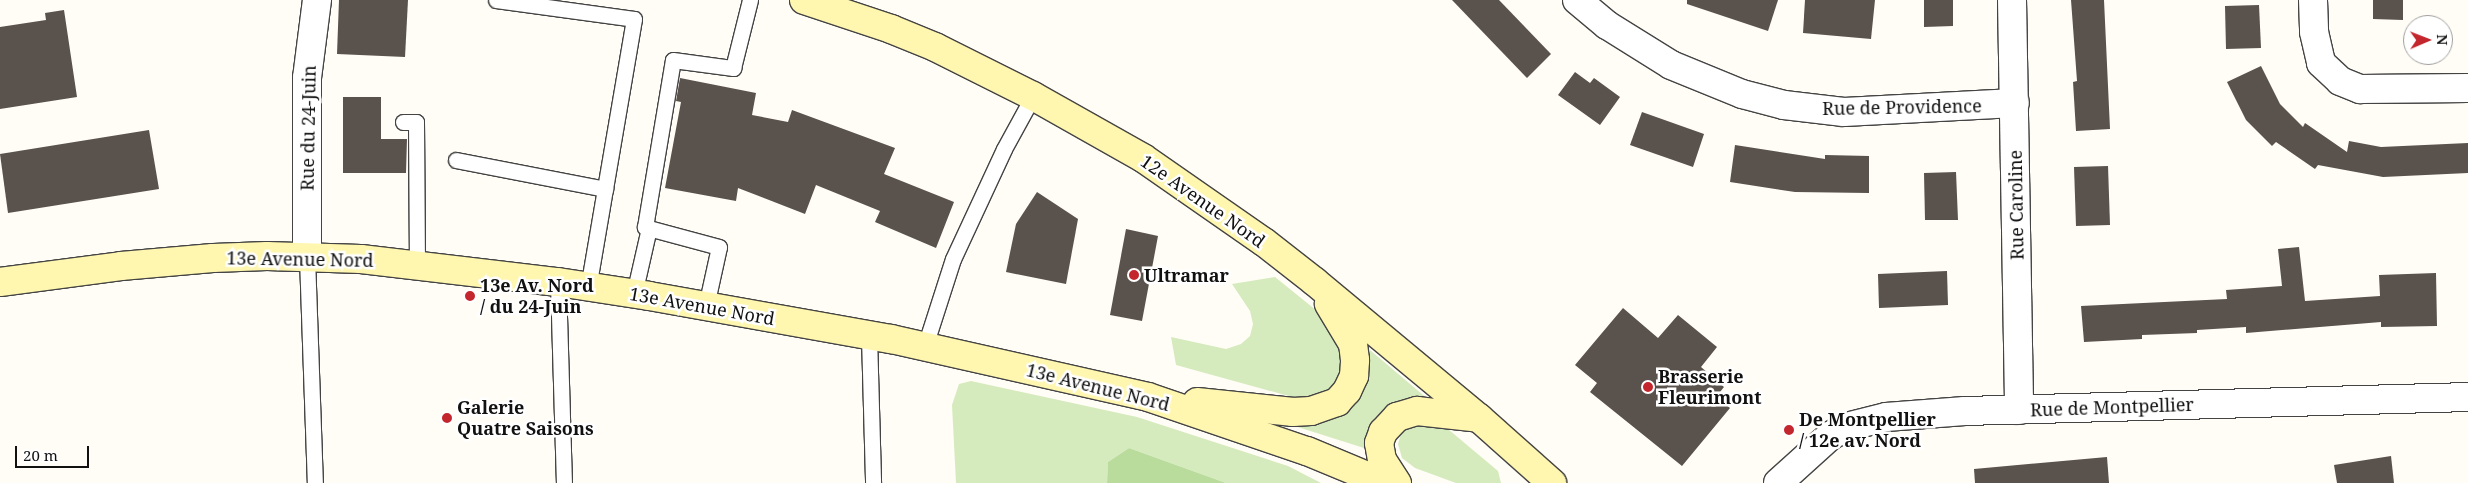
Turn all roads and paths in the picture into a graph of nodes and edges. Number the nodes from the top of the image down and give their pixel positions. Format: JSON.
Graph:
{"nodes":[{"id":1,"x":316,"y":0,"type":"edge"},
{"id":2,"x":496,"y":0,"type":"edge"},
{"id":3,"x":750,"y":0,"type":"edge"},
{"id":4,"x":804,"y":0,"type":"edge"},
{"id":5,"x":1577,"y":0,"type":"edge"},
{"id":6,"x":2012,"y":0,"type":"edge"},
{"id":7,"x":2313,"y":0,"type":"edge"},
{"id":8,"x":2468,"y":88,"type":"edge"},
{"id":9,"x":1033,"y":96,"type":"junction"},
{"id":10,"x":2015,"y":103,"type":"junction"},
{"id":11,"x":403,"y":122,"type":"dead end"},
{"id":12,"x":456,"y":160,"type":"dead end"},
{"id":13,"x":605,"y":189,"type":"junction"},
{"id":14,"x":649,"y":228,"type":"junction"},
{"id":15,"x":308,"y":257,"type":"junction"},
{"id":16,"x":417,"y":264,"type":"junction"},
{"id":17,"x":0,"y":282,"type":"edge"},
{"id":18,"x":558,"y":282,"type":"junction"},
{"id":19,"x":1315,"y":282,"type":"junction"},
{"id":20,"x":588,"y":286,"type":"junction"},
{"id":21,"x":634,"y":294,"type":"junction"},
{"id":22,"x":706,"y":306,"type":"junction"},
{"id":23,"x":869,"y":336,"type":"junction"},
{"id":24,"x":925,"y":346,"type":"junction"},
{"id":25,"x":2468,"y":396,"type":"edge"},
{"id":26,"x":1148,"y":397,"type":"junction"},
{"id":27,"x":2019,"y":410,"type":"junction"},
{"id":28,"x":1478,"y":418,"type":"junction"},
{"id":29,"x":1348,"y":474,"type":"edge"},
{"id":30,"x":315,"y":483,"type":"edge"},
{"id":31,"x":564,"y":483,"type":"edge"},
{"id":32,"x":873,"y":483,"type":"edge"},
{"id":33,"x":1384,"y":483,"type":"edge"},
{"id":34,"x":1397,"y":483,"type":"edge"},
{"id":35,"x":1552,"y":483,"type":"edge"},
{"id":36,"x":1778,"y":483,"type":"edge"}],
"edges":[{"from":1,"to":15,"type":"street","name":"Rue du 24-Juin"},
{"from":2,"to":13,"type":"lane"},
{"from":3,"to":14,"type":"lane"},
{"from":4,"to":9,"type":"main road","name":"12e Avenue Nord"},
{"from":5,"to":10,"type":"street","name":"Rue de Providence"},
{"from":6,"to":10,"type":"street","name":"Rue Caroline"},
{"from":7,"to":8,"type":"street"},
{"from":9,"to":19,"type":"main road","name":"12e Avenue Nord"},
{"from":9,"to":24,"type":"lane"},
{"from":10,"to":27,"type":"street","name":"Rue Caroline"},
{"from":11,"to":16,"type":"lane"},
{"from":12,"to":13,"type":"lane"},
{"from":13,"to":20,"type":"lane"},
{"from":14,"to":21,"type":"lane"},
{"from":14,"to":22,"type":"lane"},
{"from":15,"to":16,"type":"main road","name":"13e Avenue Nord"},
{"from":15,"to":17,"type":"main road","name":"13e Avenue Nord"},
{"from":15,"to":30,"type":"lane"},
{"from":16,"to":18,"type":"main road","name":"13e Avenue Nord"},
{"from":18,"to":20,"type":"main road","name":"13e Avenue Nord"},
{"from":18,"to":31,"type":"lane"},
{"from":19,"to":26,"type":"main road"},
{"from":19,"to":28,"type":"main road","name":"12e Avenue Nord"},
{"from":20,"to":21,"type":"main road","name":"13e Avenue Nord"},
{"from":21,"to":22,"type":"main road","name":"13e Avenue Nord"},
{"from":22,"to":23,"type":"main road","name":"13e Avenue Nord"},
{"from":23,"to":24,"type":"main road","name":"13e Avenue Nord"},
{"from":23,"to":32,"type":"lane"},
{"from":24,"to":26,"type":"main road","name":"13e Avenue Nord"},
{"from":25,"to":27,"type":"street","name":"Rue de Montpellier"},
{"from":26,"to":29,"type":"main road","name":"13e Avenue Nord"},
{"from":27,"to":36,"type":"street","name":"Rue de Montpellier"},
{"from":28,"to":34,"type":"main road"},
{"from":28,"to":35,"type":"main road","name":"12e Avenue Nord"},
{"from":29,"to":33,"type":"main road","name":"13e Avenue Nord"}]}
